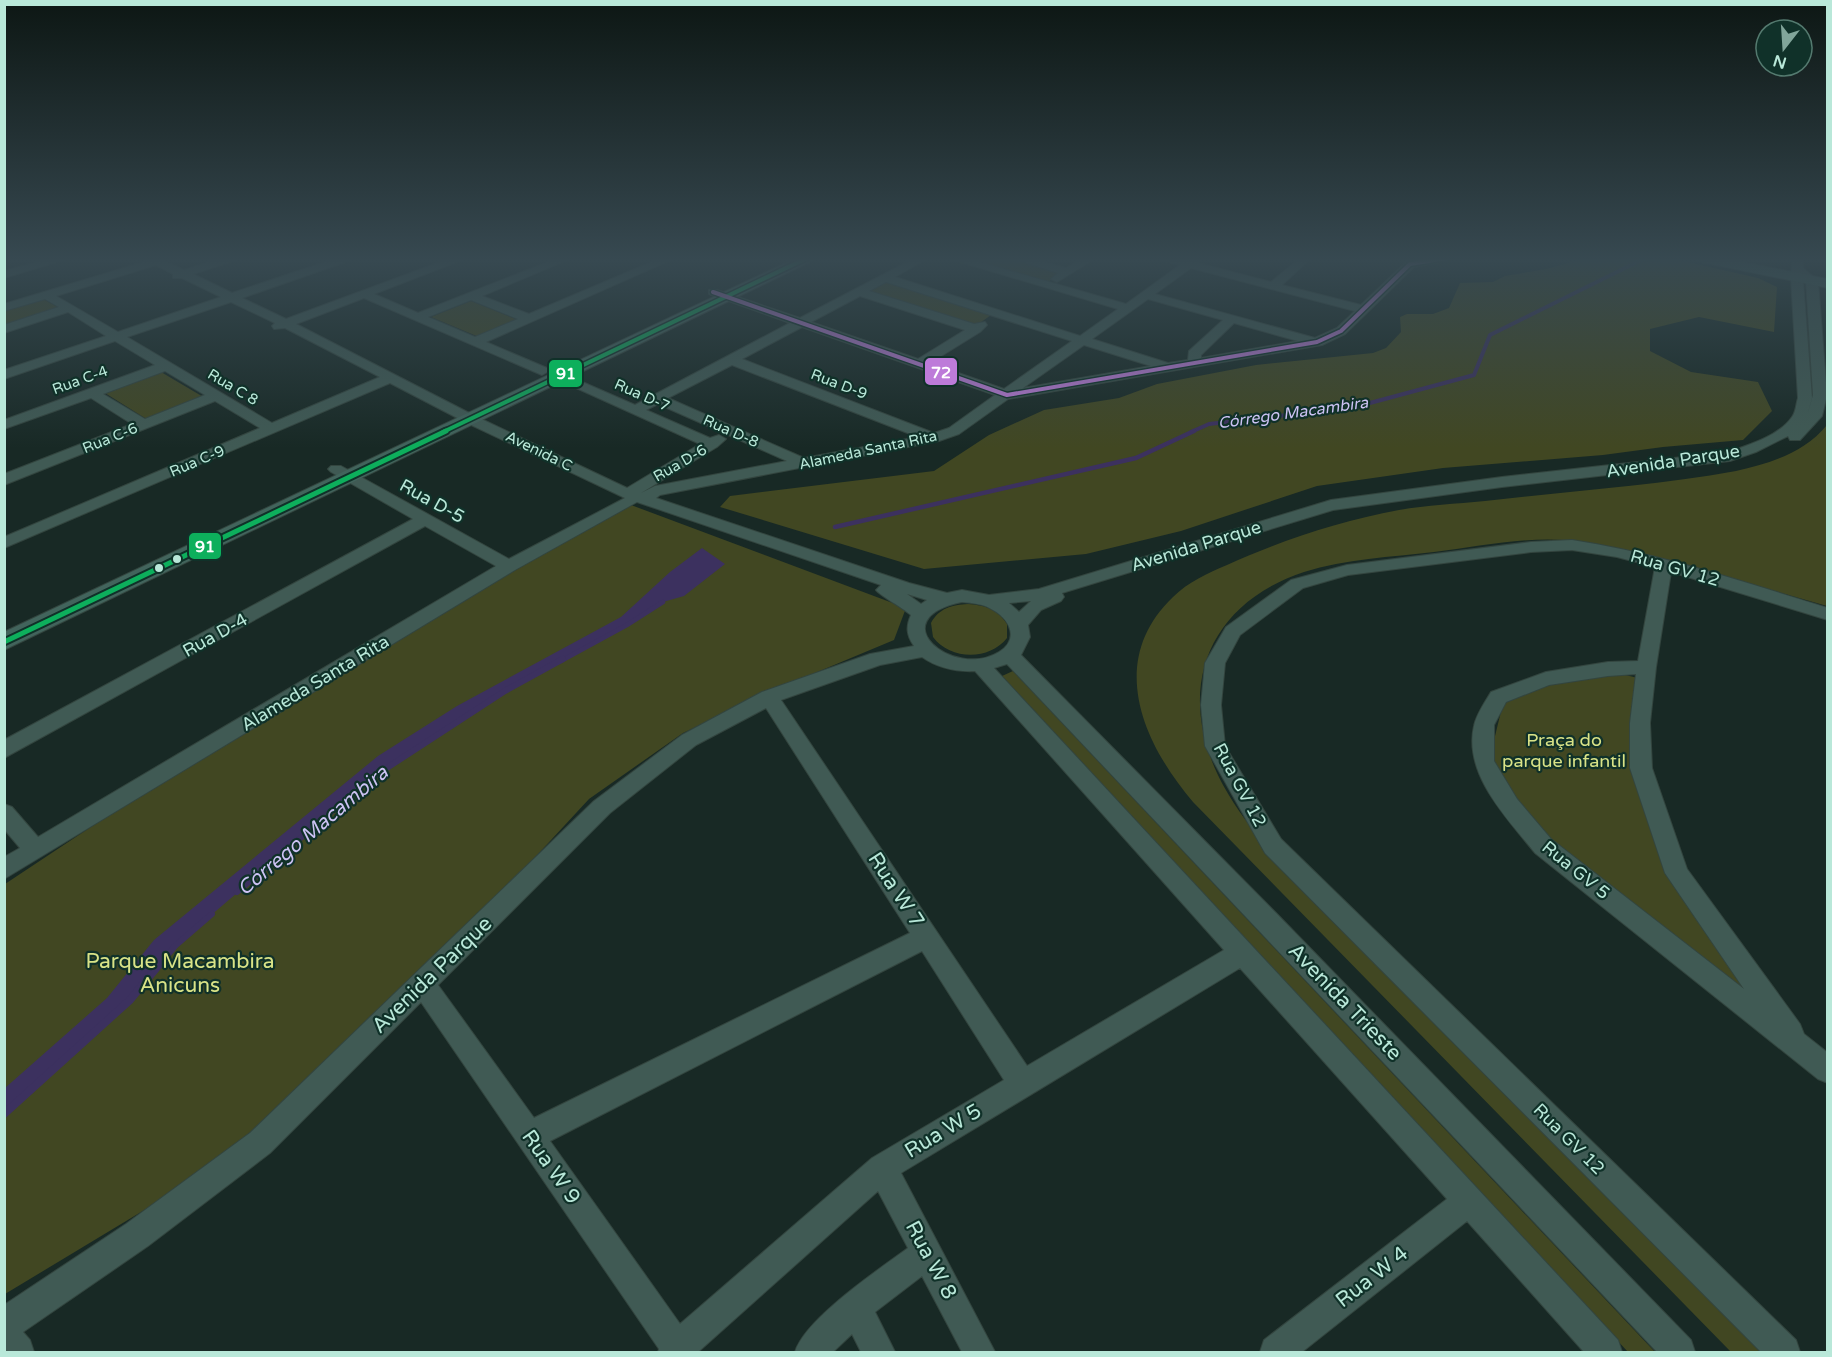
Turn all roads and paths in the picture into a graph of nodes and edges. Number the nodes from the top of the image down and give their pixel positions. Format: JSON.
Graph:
{"nodes":[{"id":1,"x":28,"y":321,"type":"edge"},
{"id":2,"x":92,"y":321,"type":"edge"},
{"id":3,"x":161,"y":321,"type":"edge"},
{"id":4,"x":261,"y":321,"type":"edge"},
{"id":5,"x":281,"y":321,"type":"edge"},
{"id":6,"x":290,"y":321,"type":"edge"},
{"id":7,"x":428,"y":321,"type":"edge"},
{"id":8,"x":524,"y":321,"type":"edge"},
{"id":9,"x":658,"y":321,"type":"edge"},
{"id":10,"x":669,"y":321,"type":"edge"},
{"id":11,"x":796,"y":321,"type":"edge"},
{"id":12,"x":804,"y":321,"type":"edge"},
{"id":13,"x":952,"y":321,"type":"edge"},
{"id":14,"x":988,"y":321,"type":"edge"},
{"id":15,"x":1022,"y":321,"type":"edge"},
{"id":16,"x":1110,"y":321,"type":"edge"},
{"id":17,"x":1229,"y":321,"type":"edge"},
{"id":18,"x":1241,"y":321,"type":"edge"},
{"id":19,"x":1351,"y":321,"type":"edge"},
{"id":20,"x":1808,"y":321,"type":"edge"},
{"id":21,"x":1814,"y":321,"type":"edge"},
{"id":22,"x":285,"y":323,"type":"junction"},
{"id":23,"x":801,"y":323,"type":"junction"},
{"id":24,"x":272,"y":328,"type":"junction"},
{"id":25,"x":4,"y":329,"type":"edge"},
{"id":26,"x":976,"y":329,"type":"junction"},
{"id":27,"x":117,"y":336,"type":"junction"},
{"id":28,"x":1083,"y":341,"type":"junction"},
{"id":29,"x":476,"y":342,"type":"junction"},
{"id":30,"x":1317,"y":342,"type":"junction"},
{"id":31,"x":732,"y":360,"type":"junction"},
{"id":32,"x":1196,"y":363,"type":"junction"},
{"id":33,"x":920,"y":364,"type":"junction"},
{"id":34,"x":166,"y":366,"type":"junction"},
{"id":35,"x":1168,"y":368,"type":"junction"},
{"id":36,"x":542,"y":371,"type":"junction"},
{"id":37,"x":4,"y":375,"type":"edge"},
{"id":38,"x":560,"y":377,"type":"junction"},
{"id":39,"x":385,"y":380,"type":"junction"},
{"id":40,"x":92,"y":393,"type":"junction"},
{"id":41,"x":1007,"y":395,"type":"junction"},
{"id":42,"x":216,"y":396,"type":"junction"},
{"id":43,"x":658,"y":399,"type":"junction"},
{"id":44,"x":636,"y":411,"type":"junction"},
{"id":45,"x":460,"y":418,"type":"junction"},
{"id":46,"x":4,"y":425,"type":"edge"},
{"id":47,"x":144,"y":425,"type":"junction"},
{"id":48,"x":271,"y":429,"type":"junction"},
{"id":49,"x":732,"y":432,"type":"junction"},
{"id":50,"x":934,"y":438,"type":"junction"},
{"id":51,"x":712,"y":444,"type":"junction"},
{"id":52,"x":805,"y":464,"type":"junction"},
{"id":53,"x":344,"y":473,"type":"junction"},
{"id":54,"x":4,"y":480,"type":"edge"},
{"id":55,"x":633,"y":499,"type":"junction"},
{"id":56,"x":425,"y":519,"type":"junction"},
{"id":57,"x":4,"y":543,"type":"edge"},
{"id":58,"x":1664,"y":564,"type":"junction"},
{"id":59,"x":509,"y":566,"type":"junction"},
{"id":60,"x":946,"y":599,"type":"junction"},
{"id":61,"x":990,"y":600,"type":"junction"},
{"id":62,"x":921,"y":613,"type":"junction"},
{"id":63,"x":1827,"y":614,"type":"edge"},
{"id":64,"x":4,"y":622,"type":"edge"},
{"id":65,"x":1019,"y":623,"type":"junction"},
{"id":66,"x":4,"y":642,"type":"edge"},
{"id":67,"x":920,"y":642,"type":"junction"},
{"id":68,"x":1009,"y":654,"type":"junction"},
{"id":69,"x":980,"y":665,"type":"junction"},
{"id":70,"x":1646,"y":667,"type":"junction"},
{"id":71,"x":769,"y":697,"type":"junction"},
{"id":72,"x":4,"y":750,"type":"edge"},
{"id":73,"x":4,"y":813,"type":"edge"},
{"id":74,"x":35,"y":850,"type":"junction"},
{"id":75,"x":4,"y":869,"type":"edge"},
{"id":76,"x":926,"y":937,"type":"junction"},
{"id":77,"x":1242,"y":953,"type":"junction"},
{"id":78,"x":423,"y":984,"type":"junction"},
{"id":79,"x":1805,"y":1052,"type":"junction"},
{"id":80,"x":1827,"y":1070,"type":"edge"},
{"id":81,"x":1023,"y":1084,"type":"junction"},
{"id":82,"x":529,"y":1136,"type":"junction"},
{"id":83,"x":882,"y":1168,"type":"junction"},
{"id":84,"x":1468,"y":1201,"type":"junction"},
{"id":85,"x":927,"y":1253,"type":"junction"},
{"id":86,"x":855,"y":1307,"type":"junction"},
{"id":87,"x":4,"y":1325,"type":"edge"},
{"id":88,"x":4,"y":1334,"type":"edge"},
{"id":89,"x":676,"y":1351,"type":"edge"},
{"id":90,"x":18,"y":1353,"type":"edge"},
{"id":91,"x":811,"y":1353,"type":"edge"},
{"id":92,"x":879,"y":1353,"type":"edge"},
{"id":93,"x":979,"y":1353,"type":"edge"},
{"id":94,"x":1276,"y":1353,"type":"edge"},
{"id":95,"x":1606,"y":1353,"type":"edge"},
{"id":96,"x":1679,"y":1353,"type":"edge"},
{"id":97,"x":1784,"y":1353,"type":"edge"}],
"edges":[{"from":1,"to":25,"type":"street"},
{"from":2,"to":27,"type":"street","name":"Rua C 8"},
{"from":3,"to":27,"type":"street"},
{"from":4,"to":24,"type":"street","name":"Avenida C"},
{"from":5,"to":22,"type":"street","name":"Avenida C"},
{"from":6,"to":22,"type":"street"},
{"from":7,"to":29,"type":"street"},
{"from":8,"to":29,"type":"street"},
{"from":9,"to":36,"type":"main road"},
{"from":10,"to":38,"type":"main road"},
{"from":11,"to":23,"type":"street"},
{"from":12,"to":23,"type":"street"},
{"from":13,"to":26,"type":"street"},
{"from":14,"to":26,"type":"street"},
{"from":15,"to":28,"type":"street"},
{"from":16,"to":28,"type":"street"},
{"from":17,"to":32,"type":"street"},
{"from":18,"to":30,"type":"street"},
{"from":19,"to":30,"type":"street","name":"Alameda Santa Rita"},
{"from":20,"to":61,"type":"street","name":"Avenida Parque"},
{"from":21,"to":65,"type":"street","name":"Avenida Parque"},
{"from":22,"to":24,"type":"street"},
{"from":22,"to":39,"type":"street","name":"Avenida C"},
{"from":23,"to":31,"type":"street"},
{"from":23,"to":33,"type":"street"},
{"from":24,"to":39,"type":"street","name":"Avenida C"},
{"from":26,"to":33,"type":"street"},
{"from":27,"to":34,"type":"street","name":"Rua C 8"},
{"from":27,"to":37,"type":"street"},
{"from":28,"to":35,"type":"street"},
{"from":28,"to":41,"type":"street"},
{"from":29,"to":36,"type":"street"},
{"from":30,"to":32,"type":"street","name":"Alameda Santa Rita"},
{"from":31,"to":43,"type":"street"},
{"from":31,"to":50,"type":"street","name":"Rua D-9"},
{"from":32,"to":35,"type":"street","name":"Alameda Santa Rita"},
{"from":33,"to":41,"type":"street"},
{"from":34,"to":40,"type":"street","name":"Rua C-4"},
{"from":34,"to":42,"type":"street","name":"Rua C 8"},
{"from":35,"to":41,"type":"street","name":"Alameda Santa Rita"},
{"from":36,"to":45,"type":"main road"},
{"from":38,"to":44,"type":"street","name":"Rua D-7"},
{"from":38,"to":45,"type":"main road"},
{"from":39,"to":45,"type":"street","name":"Avenida C"},
{"from":39,"to":48,"type":"street","name":"Rua C-9"},
{"from":40,"to":46,"type":"street","name":"Rua C-4"},
{"from":40,"to":47,"type":"street"},
{"from":41,"to":50,"type":"street","name":"Alameda Santa Rita"},
{"from":42,"to":47,"type":"street","name":"Rua C-6"},
{"from":42,"to":48,"type":"street","name":"Rua C 8"},
{"from":43,"to":44,"type":"street"},
{"from":43,"to":49,"type":"street","name":"Rua D-8"},
{"from":44,"to":51,"type":"street","name":"Rua D-7"},
{"from":45,"to":53,"type":"main road"},
{"from":45,"to":55,"type":"street","name":"Avenida C"},
{"from":47,"to":54,"type":"street","name":"Rua C-6"},
{"from":48,"to":57,"type":"street","name":"Rua C-9"},
{"from":49,"to":51,"type":"street","name":"Rua D-6"},
{"from":49,"to":52,"type":"street","name":"Rua D-8"},
{"from":50,"to":52,"type":"street","name":"Alameda Santa Rita"},
{"from":51,"to":55,"type":"street","name":"Rua D-6"},
{"from":52,"to":55,"type":"street","name":"Alameda Santa Rita"},
{"from":53,"to":56,"type":"street","name":"Rua D-5"},
{"from":53,"to":64,"type":"main road"},
{"from":53,"to":66,"type":"main road"},
{"from":55,"to":59,"type":"street","name":"Alameda Santa Rita"},
{"from":55,"to":60,"type":"street","name":"Avenida C"},
{"from":55,"to":62,"type":"street","name":"Avenida C"},
{"from":56,"to":59,"type":"street","name":"Rua D-5"},
{"from":56,"to":72,"type":"street","name":"Rua D-4"},
{"from":58,"to":63,"type":"street","name":"Rua GV 12"},
{"from":58,"to":70,"type":"street","name":"Rua GV 5"},
{"from":58,"to":97,"type":"street","name":"Rua GV 12"},
{"from":59,"to":74,"type":"street","name":"Alameda Santa Rita"},
{"from":60,"to":61,"type":"street"},
{"from":60,"to":62,"type":"street"},
{"from":61,"to":65,"type":"street"},
{"from":62,"to":67,"type":"street"},
{"from":65,"to":68,"type":"street"},
{"from":67,"to":69,"type":"street"},
{"from":67,"to":71,"type":"street","name":"Avenida Parque"},
{"from":68,"to":69,"type":"street"},
{"from":68,"to":96,"type":"street","name":"Avenida Trieste"},
{"from":69,"to":77,"type":"street"},
{"from":70,"to":79,"type":"street","name":"Rua GV 5"},
{"from":70,"to":79,"type":"street","name":"Rua GV 5"},
{"from":71,"to":76,"type":"street","name":"Rua W 7"},
{"from":71,"to":78,"type":"street","name":"Avenida Parque"},
{"from":73,"to":74,"type":"street"},
{"from":74,"to":75,"type":"street","name":"Alameda Santa Rita"},
{"from":76,"to":81,"type":"street","name":"Rua W 7"},
{"from":76,"to":82,"type":"street"},
{"from":77,"to":81,"type":"street","name":"Rua W 5"},
{"from":77,"to":84,"type":"street"},
{"from":78,"to":82,"type":"street","name":"Rua W 9"},
{"from":78,"to":87,"type":"street","name":"Avenida Parque"},
{"from":79,"to":80,"type":"street","name":"Rua GV 5"},
{"from":81,"to":83,"type":"street","name":"Rua W 5"},
{"from":82,"to":89,"type":"street","name":"Rua W 9"},
{"from":83,"to":85,"type":"street","name":"Rua W 8"},
{"from":83,"to":89,"type":"street","name":"Rua W 5"},
{"from":84,"to":94,"type":"street","name":"Rua W 4"},
{"from":84,"to":95,"type":"street"},
{"from":85,"to":86,"type":"street"},
{"from":85,"to":93,"type":"street","name":"Rua W 8"},
{"from":86,"to":91,"type":"street"},
{"from":86,"to":92,"type":"street"},
{"from":88,"to":90,"type":"street"}]}
